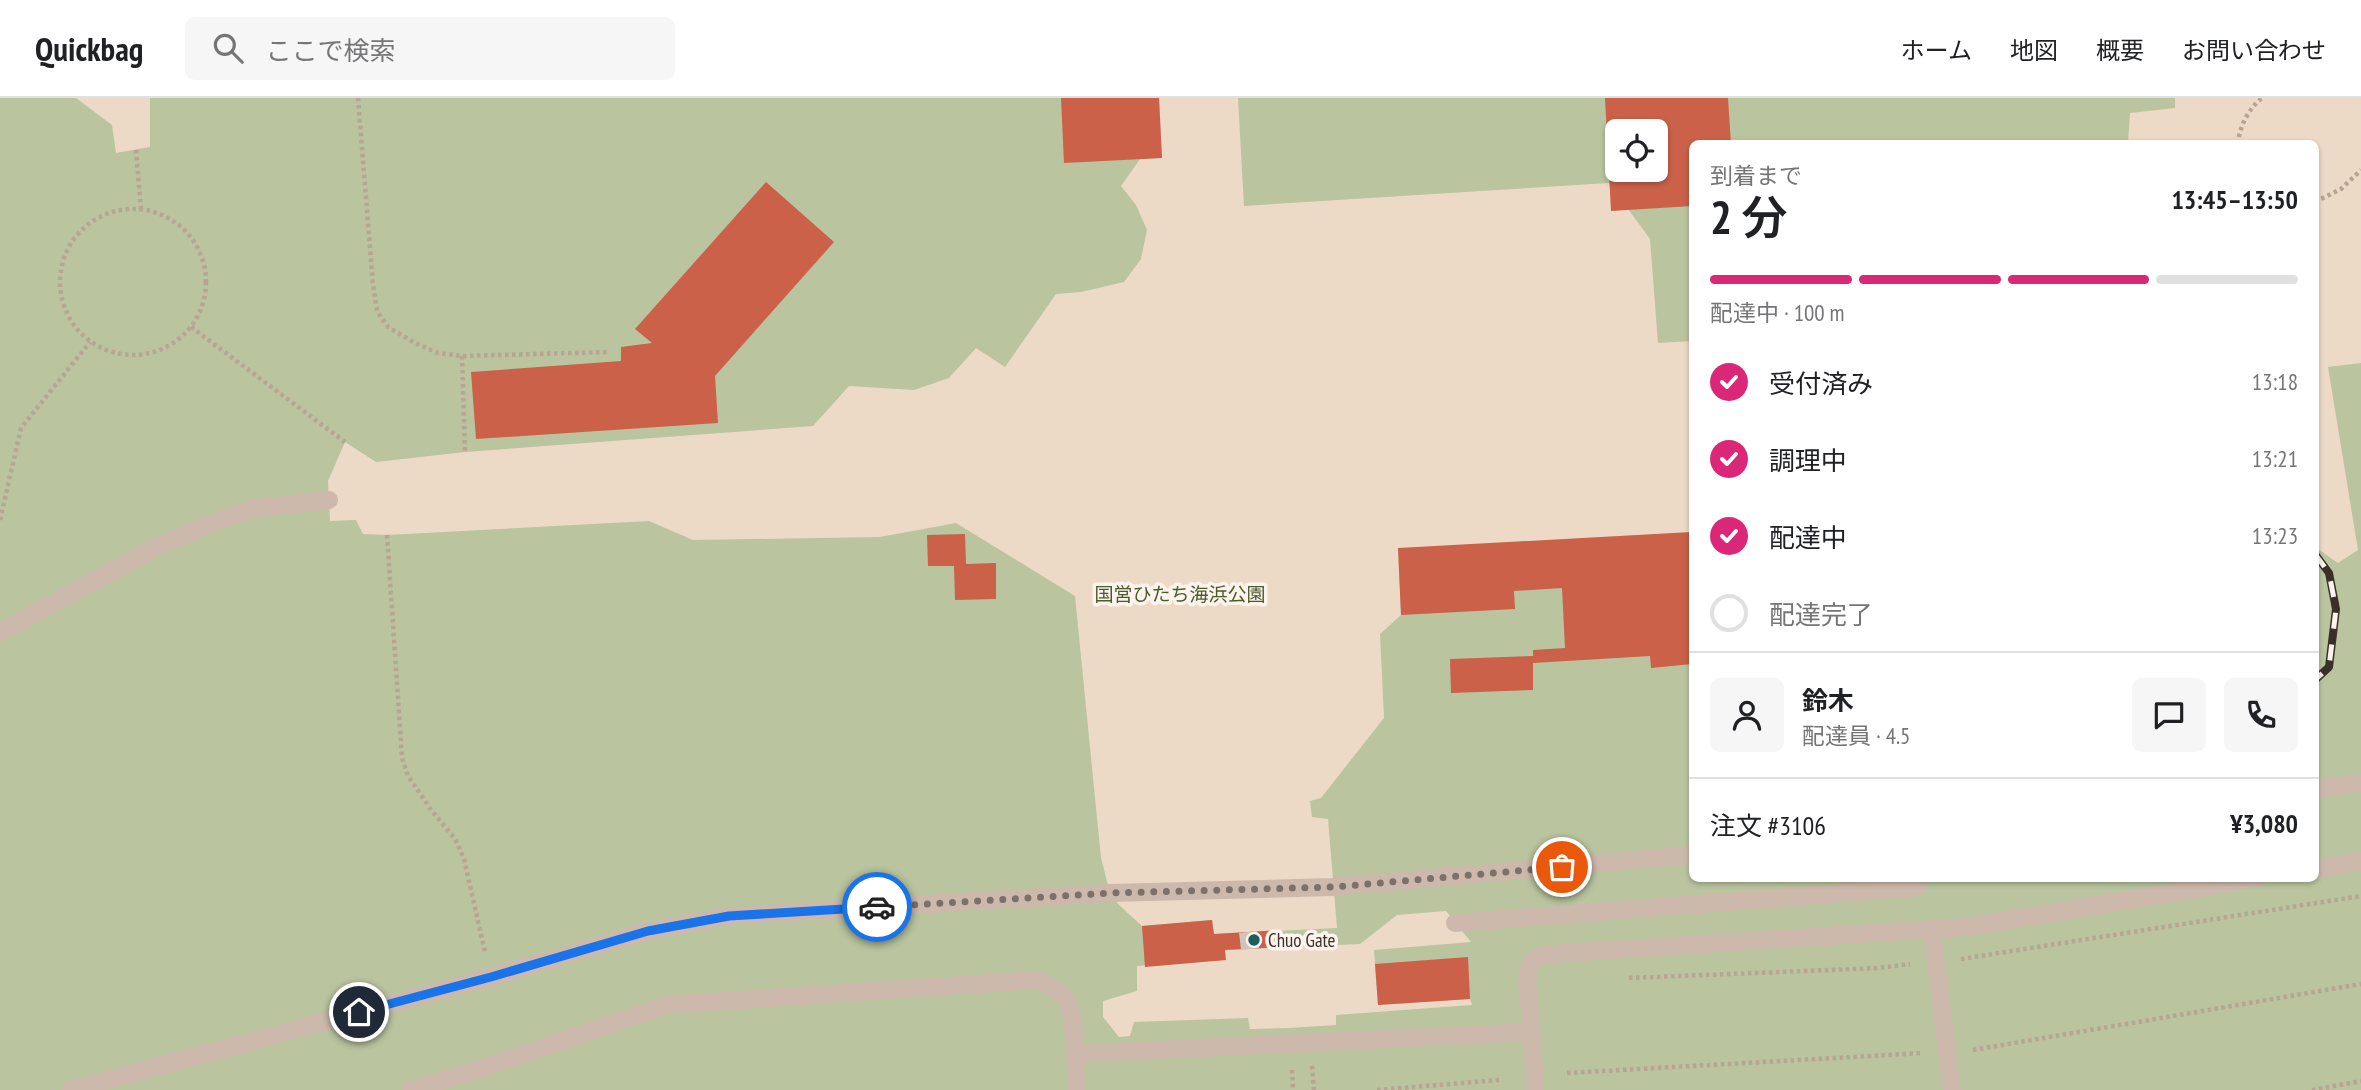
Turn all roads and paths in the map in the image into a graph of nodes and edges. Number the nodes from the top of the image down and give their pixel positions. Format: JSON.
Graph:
{"nodes":[{"id":1,"x":358,"y":98,"type":"edge"},
{"id":2,"x":2262,"y":98,"type":"edge"},
{"id":3,"x":2239,"y":140,"type":"edge"},
{"id":4,"x":136,"y":150,"type":"dead end"},
{"id":5,"x":2361,"y":170,"type":"edge"},
{"id":6,"x":2319,"y":200,"type":"edge"},
{"id":7,"x":141,"y":209,"type":"junction"},
{"id":8,"x":191,"y":327,"type":"junction"},
{"id":9,"x":90,"y":342,"type":"junction"},
{"id":10,"x":609,"y":352,"type":"dead end"},
{"id":11,"x":462,"y":356,"type":"junction"},
{"id":12,"x":345,"y":442,"type":"dead end"},
{"id":13,"x":465,"y":452,"type":"dead end"},
{"id":14,"x":329,"y":500,"type":"dead end"},
{"id":15,"x":0,"y":520,"type":"edge"},
{"id":16,"x":387,"y":535,"type":"dead end"},
{"id":17,"x":0,"y":632,"type":"edge"},
{"id":18,"x":2361,"y":783,"type":"edge"},
{"id":19,"x":2319,"y":788,"type":"edge"},
{"id":20,"x":1689,"y":855,"type":"edge"},
{"id":21,"x":2361,"y":861,"type":"edge"},
{"id":22,"x":2319,"y":868,"type":"edge"},
{"id":23,"x":2234,"y":882,"type":"edge"},
{"id":24,"x":1918,"y":887,"type":"dead end"},
{"id":25,"x":1455,"y":923,"type":"dead end"},
{"id":26,"x":1932,"y":930,"type":"junction"},
{"id":27,"x":491,"y":977,"type":"junction"},
{"id":28,"x":1532,"y":1032,"type":"junction"},
{"id":29,"x":1075,"y":1054,"type":"junction"},
{"id":30,"x":1311,"y":1058,"type":"dead end"},
{"id":31,"x":1292,"y":1059,"type":"dead end"},
{"id":32,"x":1500,"y":1080,"type":"dead end"},
{"id":33,"x":2361,"y":1081,"type":"edge"},
{"id":34,"x":437,"y":1086,"type":"edge"},
{"id":35,"x":70,"y":1090,"type":"edge"},
{"id":36,"x":410,"y":1090,"type":"edge"},
{"id":37,"x":1077,"y":1090,"type":"edge"},
{"id":38,"x":1293,"y":1090,"type":"edge"},
{"id":39,"x":1314,"y":1090,"type":"edge"},
{"id":40,"x":1377,"y":1090,"type":"edge"},
{"id":41,"x":1535,"y":1090,"type":"edge"},
{"id":42,"x":1952,"y":1090,"type":"edge"},
{"id":43,"x":2312,"y":1090,"type":"edge"}],
"edges":[{"from":1,"to":11,"type":"path"},
{"from":2,"to":3,"type":"path"},
{"from":4,"to":7,"type":"path"},
{"from":5,"to":6,"type":"path"},
{"from":7,"to":8,"type":"path"},
{"from":7,"to":9,"type":"path"},
{"from":8,"to":9,"type":"path"},
{"from":8,"to":12,"type":"path"},
{"from":9,"to":15,"type":"path"},
{"from":10,"to":11,"type":"path"},
{"from":11,"to":13,"type":"path"},
{"from":14,"to":17,"type":"street"},
{"from":16,"to":27,"type":"path"},
{"from":18,"to":19,"type":"street"},
{"from":20,"to":27,"type":"street"},
{"from":21,"to":22,"type":"street"},
{"from":23,"to":26,"type":"street"},
{"from":24,"to":25,"type":"street"},
{"from":26,"to":28,"type":"street"},
{"from":26,"to":42,"type":"street"},
{"from":27,"to":35,"type":"street"},
{"from":28,"to":29,"type":"street"},
{"from":28,"to":41,"type":"street"},
{"from":29,"to":34,"type":"street"},
{"from":29,"to":37,"type":"street"},
{"from":30,"to":39,"type":"path"},
{"from":31,"to":38,"type":"path"},
{"from":32,"to":40,"type":"path"},
{"from":33,"to":43,"type":"path"},
{"from":34,"to":36,"type":"street"}]}
